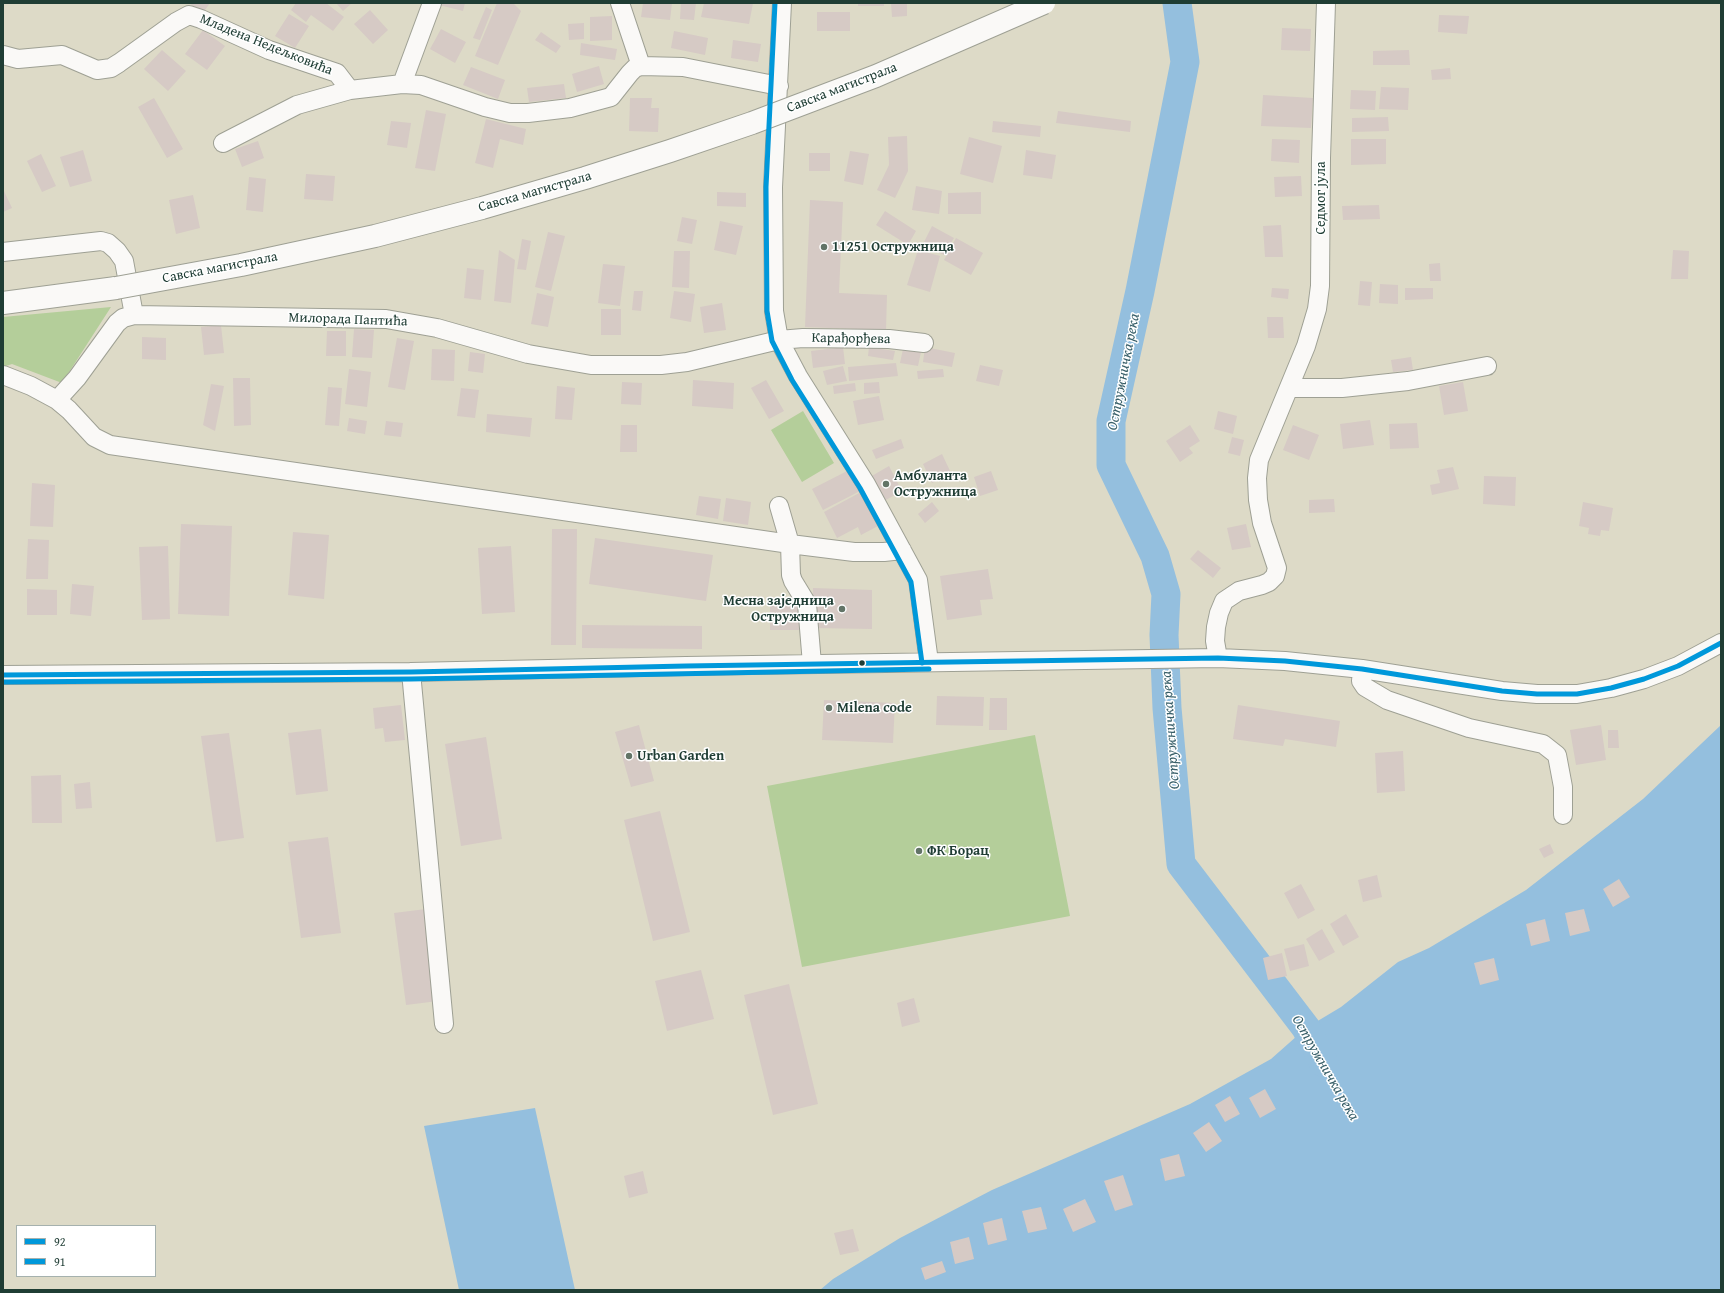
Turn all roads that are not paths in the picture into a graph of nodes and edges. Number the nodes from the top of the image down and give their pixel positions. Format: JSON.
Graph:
{"nodes":[{"id":1,"x":432,"y":3,"type":"edge"},
{"id":2,"x":620,"y":3,"type":"edge"},
{"id":3,"x":782,"y":3,"type":"edge"},
{"id":4,"x":1044,"y":3,"type":"edge"},
{"id":5,"x":1326,"y":3,"type":"edge"},
{"id":6,"x":3,"y":55,"type":"edge"},
{"id":7,"x":641,"y":66,"type":"junction"},
{"id":8,"x":402,"y":84,"type":"junction"},
{"id":9,"x":779,"y":86,"type":"junction"},
{"id":10,"x":350,"y":90,"type":"junction"},
{"id":11,"x":223,"y":143,"type":"dead end"},
{"id":12,"x":3,"y":252,"type":"edge"},
{"id":13,"x":3,"y":303,"type":"edge"},
{"id":14,"x":134,"y":315,"type":"junction"},
{"id":15,"x":779,"y":340,"type":"junction"},
{"id":16,"x":924,"y":343,"type":"dead end"},
{"id":17,"x":1487,"y":366,"type":"dead end"},
{"id":18,"x":3,"y":375,"type":"edge"},
{"id":19,"x":1289,"y":388,"type":"junction"},
{"id":20,"x":57,"y":400,"type":"junction"},
{"id":21,"x":779,"y":506,"type":"dead end"},
{"id":22,"x":790,"y":544,"type":"junction"},
{"id":23,"x":902,"y":550,"type":"junction"},
{"id":24,"x":1721,"y":643,"type":"edge"},
{"id":25,"x":1218,"y":658,"type":"junction"},
{"id":26,"x":929,"y":662,"type":"junction"},
{"id":27,"x":812,"y":664,"type":"junction"},
{"id":28,"x":1362,"y":669,"type":"junction"},
{"id":29,"x":411,"y":672,"type":"junction"},
{"id":30,"x":3,"y":675,"type":"edge"},
{"id":31,"x":1563,"y":815,"type":"dead end"},
{"id":32,"x":444,"y":1024,"type":"dead end"}],
"edges":[{"from":1,"to":8,"type":"street"},
{"from":2,"to":7,"type":"street"},
{"from":3,"to":9,"type":"street"},
{"from":4,"to":13,"type":"main road","name":"Савска магистрала","bridge":true},
{"from":5,"to":19,"type":"street","name":"Седмог јула"},
{"from":6,"to":10,"type":"street","name":"Младена Недељковића"},
{"from":7,"to":8,"type":"street"},
{"from":7,"to":9,"type":"street"},
{"from":8,"to":10,"type":"street"},
{"from":9,"to":15,"type":"street"},
{"from":10,"to":11,"type":"street"},
{"from":12,"to":14,"type":"street"},
{"from":14,"to":15,"type":"street","name":"Милорада Пантића"},
{"from":14,"to":20,"type":"street","name":"Милорада Пантића"},
{"from":15,"to":16,"type":"street","name":"Карађорђева"},
{"from":15,"to":23,"type":"street"},
{"from":17,"to":19,"type":"street"},
{"from":18,"to":20,"type":"street"},
{"from":19,"to":25,"type":"street","name":"Седмог јула"},
{"from":20,"to":22,"type":"street"},
{"from":21,"to":22,"type":"street"},
{"from":22,"to":23,"type":"street"},
{"from":22,"to":27,"type":"street"},
{"from":23,"to":26,"type":"street"},
{"from":24,"to":28,"type":"street"},
{"from":25,"to":26,"type":"street"},
{"from":25,"to":28,"type":"street"},
{"from":26,"to":27,"type":"street"},
{"from":27,"to":29,"type":"street"},
{"from":28,"to":31,"type":"street"},
{"from":29,"to":30,"type":"street"},
{"from":29,"to":32,"type":"street"}]}
